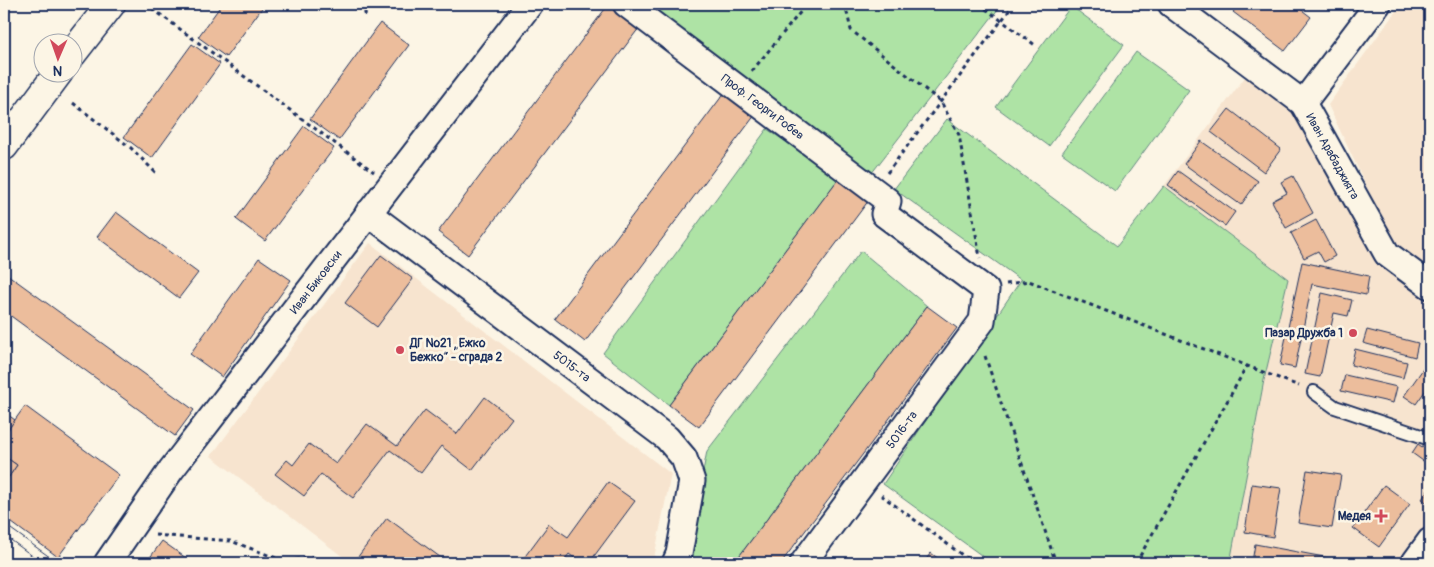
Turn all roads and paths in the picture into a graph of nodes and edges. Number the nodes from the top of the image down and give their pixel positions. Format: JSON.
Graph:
{"nodes":[{"id":1,"x":111,"y":4,"type":"edge"},
{"id":2,"x":146,"y":4,"type":"edge"},
{"id":3,"x":363,"y":4,"type":"edge"},
{"id":4,"x":530,"y":4,"type":"edge"},
{"id":5,"x":626,"y":4,"type":"edge"},
{"id":6,"x":807,"y":4,"type":"edge"},
{"id":7,"x":845,"y":4,"type":"edge"},
{"id":8,"x":979,"y":4,"type":"edge"},
{"id":9,"x":1014,"y":4,"type":"edge"},
{"id":10,"x":1171,"y":4,"type":"edge"},
{"id":11,"x":1378,"y":4,"type":"edge"},
{"id":12,"x":366,"y":18,"type":"dead end"},
{"id":13,"x":1001,"y":21,"type":"junction"},
{"id":14,"x":82,"y":41,"type":"edge"},
{"id":15,"x":1035,"y":45,"type":"dead end"},
{"id":16,"x":52,"y":82,"type":"edge"},
{"id":17,"x":738,"y":89,"type":"junction"},
{"id":18,"x":940,"y":102,"type":"junction"},
{"id":19,"x":73,"y":103,"type":"dead end"},
{"id":20,"x":1303,"y":103,"type":"junction"},
{"id":21,"x":4,"y":146,"type":"edge"},
{"id":22,"x":156,"y":173,"type":"dead end"},
{"id":23,"x":391,"y":184,"type":"junction"},
{"id":24,"x":873,"y":191,"type":"junction"},
{"id":25,"x":368,"y":213,"type":"junction"},
{"id":26,"x":1430,"y":286,"type":"edge"},
{"id":27,"x":986,"y":290,"type":"junction"},
{"id":28,"x":1246,"y":366,"type":"junction"},
{"id":29,"x":1314,"y":392,"type":"joint"},
{"id":30,"x":1430,"y":439,"type":"edge"},
{"id":31,"x":863,"y":482,"type":"junction"},
{"id":32,"x":127,"y":533,"type":"junction"},
{"id":33,"x":1430,"y":541,"type":"edge"},
{"id":34,"x":318,"y":557,"type":"dead end"},
{"id":35,"x":106,"y":563,"type":"edge"},
{"id":36,"x":675,"y":563,"type":"edge"},
{"id":37,"x":803,"y":563,"type":"edge"},
{"id":38,"x":973,"y":563,"type":"edge"},
{"id":39,"x":1136,"y":563,"type":"edge"},
{"id":40,"x":1414,"y":563,"type":"edge"}],
"edges":[{"from":1,"to":14,"type":"street"},
{"from":2,"to":23,"type":"path"},
{"from":3,"to":12,"type":"path"},
{"from":4,"to":23,"type":"street","name":"Иван Биковски"},
{"from":5,"to":17,"type":"street","name":"Проф. Георги Робев"},
{"from":6,"to":17,"type":"path"},
{"from":7,"to":18,"type":"path"},
{"from":8,"to":13,"type":"path"},
{"from":9,"to":13,"type":"path"},
{"from":10,"to":20,"type":"street","name":"Иван Арабаджията"},
{"from":11,"to":20,"type":"street"},
{"from":13,"to":15,"type":"path"},
{"from":13,"to":18,"type":"path"},
{"from":16,"to":21,"type":"street"},
{"from":17,"to":24,"type":"street","name":"Проф. Георги Робев"},
{"from":18,"to":24,"type":"path"},
{"from":19,"to":22,"type":"path"},
{"from":20,"to":26,"type":"street","name":"Иван Арабаджията"},
{"from":23,"to":25,"type":"street","name":"Иван Биковски"},
{"from":24,"to":27,"type":"street","name":"Проф. Георги Робев"},
{"from":25,"to":32,"type":"street","name":"Иван Биковски"},
{"from":25,"to":36,"type":"street","name":"5015-та"},
{"from":27,"to":28,"type":"path"},
{"from":27,"to":31,"type":"street","name":"5016-та"},
{"from":28,"to":29,"type":"path"},
{"from":28,"to":39,"type":"path"},
{"from":29,"to":30,"type":"lane"},
{"from":31,"to":37,"type":"street","name":"5016-та"},
{"from":31,"to":38,"type":"path"},
{"from":32,"to":34,"type":"path"},
{"from":32,"to":35,"type":"street","name":"Иван Биковски"},
{"from":33,"to":40,"type":"street"}]}
